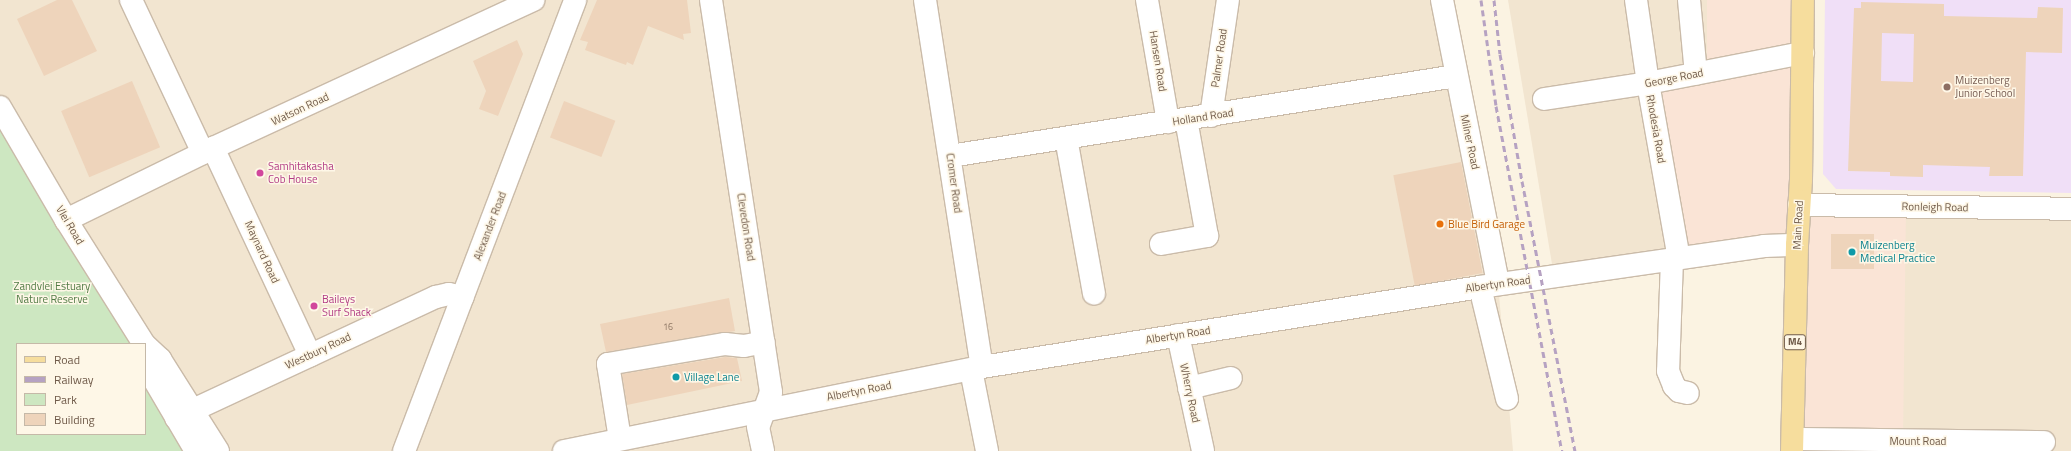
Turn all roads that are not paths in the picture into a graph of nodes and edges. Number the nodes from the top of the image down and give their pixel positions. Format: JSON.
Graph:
{"nodes":[{"id":1,"x":131,"y":0,"type":"edge"},
{"id":2,"x":534,"y":0,"type":"edge"},
{"id":3,"x":574,"y":0,"type":"edge"},
{"id":4,"x":711,"y":0,"type":"edge"},
{"id":5,"x":925,"y":0,"type":"edge"},
{"id":6,"x":1148,"y":0,"type":"edge"},
{"id":7,"x":1228,"y":0,"type":"edge"},
{"id":8,"x":1442,"y":0,"type":"edge"},
{"id":9,"x":1636,"y":0,"type":"edge"},
{"id":10,"x":1689,"y":0,"type":"edge"},
{"id":11,"x":1803,"y":0,"type":"edge"},
{"id":12,"x":1803,"y":53,"type":"junction"},
{"id":13,"x":1696,"y":74,"type":"junction"},
{"id":14,"x":1456,"y":76,"type":"junction"},
{"id":15,"x":1648,"y":83,"type":"junction"},
{"id":16,"x":1544,"y":99,"type":"dead end"},
{"id":17,"x":0,"y":107,"type":"edge"},
{"id":18,"x":1211,"y":116,"type":"junction"},
{"id":19,"x":1177,"y":121,"type":"junction"},
{"id":20,"x":1066,"y":138,"type":"junction"},
{"id":21,"x":208,"y":151,"type":"junction"},
{"id":22,"x":950,"y":156,"type":"junction"},
{"id":23,"x":1799,"y":205,"type":"junction"},
{"id":24,"x":2071,"y":209,"type":"edge"},
{"id":25,"x":66,"y":220,"type":"junction"},
{"id":26,"x":1161,"y":244,"type":"dead end"},
{"id":27,"x":1797,"y":245,"type":"junction"},
{"id":28,"x":1676,"y":258,"type":"junction"},
{"id":29,"x":1489,"y":285,"type":"junction"},
{"id":30,"x":1094,"y":294,"type":"dead end"},
{"id":31,"x":463,"y":297,"type":"junction"},
{"id":32,"x":1178,"y":335,"type":"junction"},
{"id":33,"x":764,"y":342,"type":"junction"},
{"id":34,"x":142,"y":343,"type":"edge"},
{"id":35,"x":146,"y":348,"type":"edge"},
{"id":36,"x":310,"y":355,"type":"junction"},
{"id":37,"x":977,"y":368,"type":"junction"},
{"id":38,"x":1230,"y":378,"type":"dead end"},
{"id":39,"x":1189,"y":388,"type":"junction"},
{"id":40,"x":1688,"y":393,"type":"dead end"},
{"id":41,"x":1506,"y":399,"type":"dead end"},
{"id":42,"x":763,"y":410,"type":"junction"},
{"id":43,"x":184,"y":414,"type":"junction"},
{"id":44,"x":620,"y":439,"type":"junction"},
{"id":45,"x":2044,"y":442,"type":"dead end"},
{"id":46,"x":1793,"y":445,"type":"edge"},
{"id":47,"x":196,"y":451,"type":"edge"},
{"id":48,"x":218,"y":451,"type":"edge"},
{"id":49,"x":404,"y":451,"type":"edge"},
{"id":50,"x":564,"y":451,"type":"edge"},
{"id":51,"x":763,"y":451,"type":"edge"},
{"id":52,"x":987,"y":451,"type":"edge"},
{"id":53,"x":1202,"y":451,"type":"edge"}],
"edges":[{"from":1,"to":21,"type":"street","name":"Maynard Road"},
{"from":2,"to":21,"type":"street","name":"Watson Road"},
{"from":3,"to":31,"type":"street","name":"Alexander Road"},
{"from":4,"to":33,"type":"street","name":"Clevedon Road"},
{"from":5,"to":22,"type":"street","name":"Cromer Road"},
{"from":6,"to":19,"type":"street","name":"Hansen Road"},
{"from":7,"to":18,"type":"street","name":"Palmer Road"},
{"from":8,"to":14,"type":"street","name":"Milner Road"},
{"from":9,"to":15,"type":"street","name":"Rhodesia Road"},
{"from":10,"to":13,"type":"street"},
{"from":11,"to":12,"type":"main road","name":"Main Road","number":"M4"},
{"from":12,"to":13,"type":"street","name":"George Road"},
{"from":12,"to":23,"type":"main road","name":"Main Road","number":"M4"},
{"from":13,"to":15,"type":"street","name":"George Road"},
{"from":14,"to":18,"type":"street","name":"Holland Road"},
{"from":14,"to":29,"type":"street","name":"Milner Road"},
{"from":15,"to":16,"type":"street","name":"George Road"},
{"from":15,"to":28,"type":"street","name":"Rhodesia Road"},
{"from":17,"to":25,"type":"street","name":"Vlei Road"},
{"from":18,"to":19,"type":"street","name":"Holland Road"},
{"from":19,"to":20,"type":"street","name":"Holland Road"},
{"from":19,"to":26,"type":"street","name":"Hansen Road"},
{"from":20,"to":22,"type":"street","name":"Holland Road"},
{"from":20,"to":30,"type":"street"},
{"from":21,"to":25,"type":"street","name":"Watson Road"},
{"from":21,"to":36,"type":"street","name":"Maynard Road"},
{"from":22,"to":37,"type":"street","name":"Cromer Road"},
{"from":23,"to":24,"type":"street","name":"Ronleigh Road"},
{"from":23,"to":27,"type":"main road","name":"Main Road","number":"M4"},
{"from":25,"to":34,"type":"street","name":"Vlei Road"},
{"from":27,"to":28,"type":"street","name":"Albertyn Road"},
{"from":27,"to":46,"type":"main road","name":"Main Road","number":"M4"},
{"from":28,"to":29,"type":"street","name":"Albertyn Road"},
{"from":28,"to":40,"type":"street","name":"Rhodesia Road"},
{"from":29,"to":32,"type":"street","name":"Albertyn Road"},
{"from":29,"to":41,"type":"street","name":"Milner Road"},
{"from":31,"to":36,"type":"street","name":"Westbury Road"},
{"from":31,"to":49,"type":"street","name":"Alexander Road"},
{"from":32,"to":37,"type":"street","name":"Albertyn Road"},
{"from":32,"to":39,"type":"street","name":"Wherry Road"},
{"from":33,"to":42,"type":"street","name":"Clevedon Road"},
{"from":33,"to":44,"type":"street"},
{"from":35,"to":43,"type":"street","name":"Vlei Road"},
{"from":36,"to":43,"type":"street","name":"Westbury Road"},
{"from":37,"to":42,"type":"street","name":"Albertyn Road"},
{"from":37,"to":52,"type":"street","name":"Cromer Road"},
{"from":38,"to":39,"type":"street"},
{"from":39,"to":53,"type":"street","name":"Wherry Road"},
{"from":42,"to":44,"type":"street","name":"Albertyn Road"},
{"from":42,"to":51,"type":"street","name":"Clevedon Road"},
{"from":43,"to":47,"type":"street","name":"Vlei Road"},
{"from":43,"to":48,"type":"street","name":"Vlei Road"},
{"from":44,"to":50,"type":"street","name":"Albertyn Road"},
{"from":45,"to":46,"type":"street","name":"Mount Road"}]}
